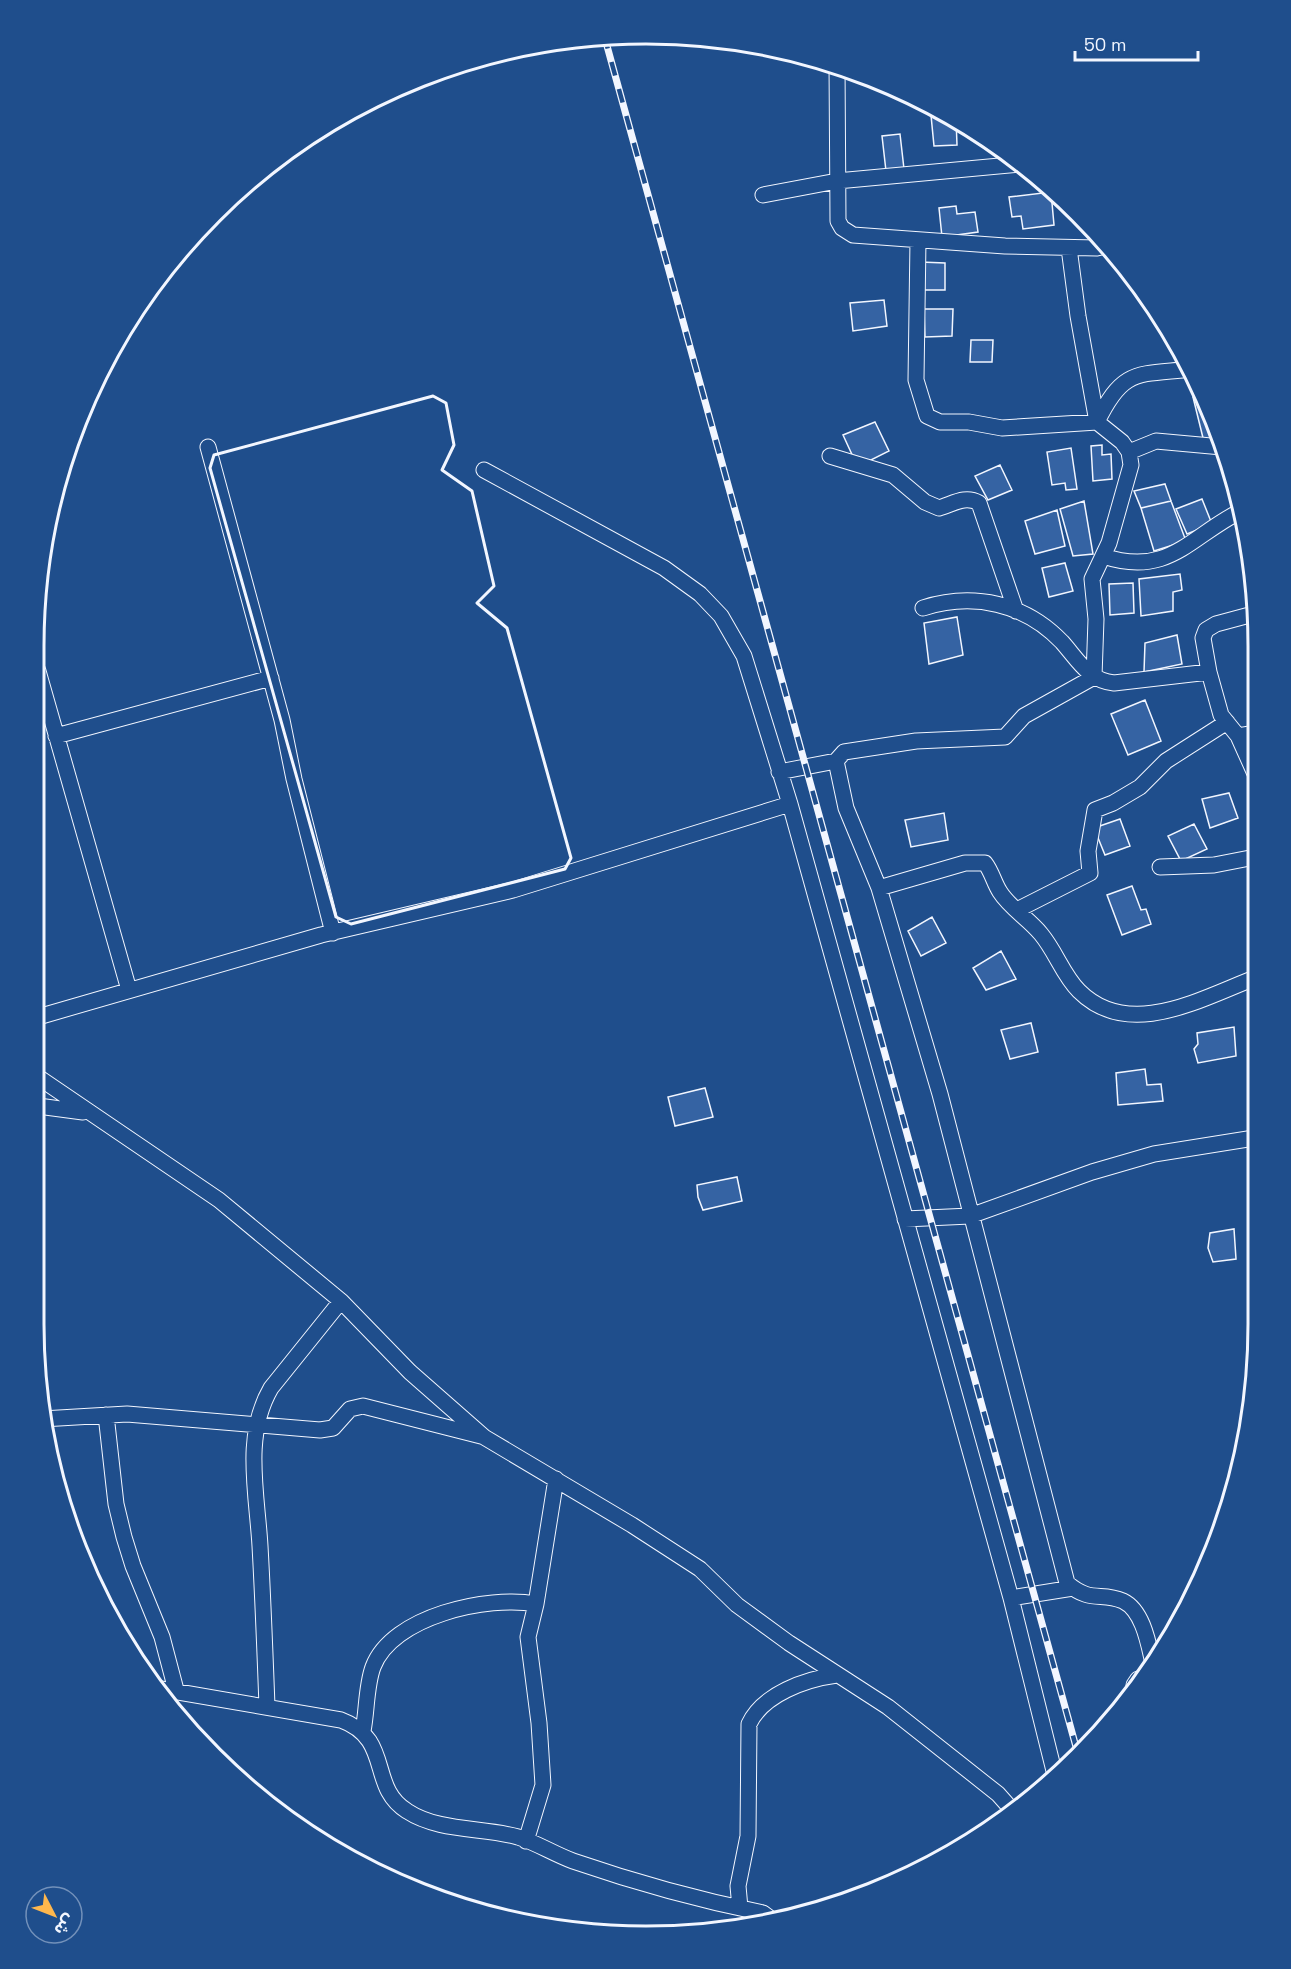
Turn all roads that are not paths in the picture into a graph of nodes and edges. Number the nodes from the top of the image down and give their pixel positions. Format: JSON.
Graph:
{"nodes":[{"id":1,"x":837,"y":74,"type":"edge"},
{"id":2,"x":1008,"y":165,"type":"edge"},
{"id":3,"x":837,"y":181,"type":"junction"},
{"id":4,"x":763,"y":195,"type":"dead end"},
{"id":5,"x":918,"y":240,"type":"junction"},
{"id":6,"x":1096,"y":247,"type":"edge"},
{"id":7,"x":1069,"y":248,"type":"junction"},
{"id":8,"x":1180,"y":370,"type":"edge"},
{"id":9,"x":1097,"y":422,"type":"junction"},
{"id":10,"x":1214,"y":446,"type":"edge"},
{"id":11,"x":208,"y":447,"type":"dead end"},
{"id":12,"x":1129,"y":452,"type":"junction"},
{"id":13,"x":830,"y":456,"type":"dead end"},
{"id":14,"x":484,"y":470,"type":"dead end"},
{"id":15,"x":1233,"y":516,"type":"edge"},
{"id":16,"x":1103,"y":556,"type":"junction"},
{"id":17,"x":923,"y":608,"type":"dead end"},
{"id":18,"x":1016,"y":611,"type":"junction"},
{"id":19,"x":1246,"y":616,"type":"edge"},
{"id":20,"x":1209,"y":672,"type":"junction"},
{"id":21,"x":1094,"y":677,"type":"junction"},
{"id":22,"x":271,"y":678,"type":"junction"},
{"id":23,"x":44,"y":693,"type":"edge"},
{"id":24,"x":1227,"y":722,"type":"junction"},
{"id":25,"x":1248,"y":734,"type":"edge"},
{"id":26,"x":56,"y":736,"type":"junction"},
{"id":27,"x":1238,"y":736,"type":"junction"},
{"id":28,"x":1248,"y":758,"type":"edge"},
{"id":29,"x":836,"y":761,"type":"junction"},
{"id":30,"x":779,"y":772,"type":"junction"},
{"id":31,"x":790,"y":804,"type":"junction"},
{"id":32,"x":1248,"y":859,"type":"edge"},
{"id":33,"x":1160,"y":867,"type":"dead end"},
{"id":34,"x":879,"y":888,"type":"junction"},
{"id":35,"x":1017,"y":910,"type":"junction"},
{"id":36,"x":333,"y":933,"type":"junction"},
{"id":37,"x":1248,"y":981,"type":"edge"},
{"id":38,"x":129,"y":990,"type":"junction"},
{"id":39,"x":44,"y":1015,"type":"edge"},
{"id":40,"x":44,"y":1081,"type":"edge"},
{"id":41,"x":44,"y":1107,"type":"edge"},
{"id":42,"x":89,"y":1113,"type":"junction"},
{"id":43,"x":1248,"y":1139,"type":"edge"},
{"id":44,"x":970,"y":1215,"type":"junction"},
{"id":45,"x":905,"y":1219,"type":"junction"},
{"id":46,"x":341,"y":1301,"type":"junction"},
{"id":47,"x":106,"y":1415,"type":"junction"},
{"id":48,"x":52,"y":1418,"type":"edge"},
{"id":49,"x":258,"y":1424,"type":"junction"},
{"id":50,"x":484,"y":1437,"type":"junction"},
{"id":51,"x":556,"y":1479,"type":"junction"},
{"id":52,"x":1073,"y":1588,"type":"junction"},
{"id":53,"x":1011,"y":1598,"type":"junction"},
{"id":54,"x":536,"y":1604,"type":"junction"},
{"id":55,"x":1150,"y":1652,"type":"edge"},
{"id":56,"x":837,"y":1675,"type":"junction"},
{"id":57,"x":167,"y":1689,"type":"edge"},
{"id":58,"x":176,"y":1690,"type":"junction"},
{"id":59,"x":267,"y":1706,"type":"junction"},
{"id":60,"x":363,"y":1731,"type":"junction"},
{"id":61,"x":1053,"y":1766,"type":"edge"},
{"id":62,"x":1007,"y":1804,"type":"edge"},
{"id":63,"x":526,"y":1841,"type":"junction"},
{"id":64,"x":740,"y":1908,"type":"junction"},
{"id":65,"x":764,"y":1914,"type":"edge"}],
"edges":[{"from":1,"to":3,"type":"street"},
{"from":2,"to":3,"type":"street"},
{"from":3,"to":4,"type":"street"},
{"from":3,"to":5,"type":"street"},
{"from":5,"to":7,"type":"street"},
{"from":5,"to":9,"type":"street"},
{"from":6,"to":7,"type":"street"},
{"from":7,"to":9,"type":"street"},
{"from":8,"to":9,"type":"street"},
{"from":9,"to":12,"type":"street"},
{"from":10,"to":12,"type":"street"},
{"from":11,"to":22,"type":"street"},
{"from":12,"to":16,"type":"street"},
{"from":13,"to":18,"type":"street"},
{"from":14,"to":30,"type":"street"},
{"from":15,"to":16,"type":"street"},
{"from":16,"to":21,"type":"street"},
{"from":17,"to":18,"type":"street"},
{"from":18,"to":21,"type":"street"},
{"from":19,"to":20,"type":"street"},
{"from":20,"to":21,"type":"street"},
{"from":20,"to":24,"type":"street"},
{"from":21,"to":29,"type":"street"},
{"from":22,"to":26,"type":"street"},
{"from":22,"to":36,"type":"street"},
{"from":23,"to":26,"type":"street"},
{"from":24,"to":27,"type":"street"},
{"from":24,"to":35,"type":"street"},
{"from":25,"to":27,"type":"street"},
{"from":26,"to":38,"type":"street"},
{"from":27,"to":28,"type":"street"},
{"from":29,"to":30,"type":"street"},
{"from":29,"to":34,"type":"street"},
{"from":30,"to":31,"type":"street"},
{"from":31,"to":36,"type":"street"},
{"from":31,"to":45,"type":"street"},
{"from":32,"to":33,"type":"street"},
{"from":34,"to":35,"type":"street"},
{"from":34,"to":44,"type":"street"},
{"from":35,"to":37,"type":"street"},
{"from":36,"to":38,"type":"street"},
{"from":38,"to":39,"type":"street"},
{"from":40,"to":42,"type":"street"},
{"from":41,"to":42,"type":"street"},
{"from":42,"to":46,"type":"street"},
{"from":43,"to":44,"type":"street"},
{"from":44,"to":45,"type":"street"},
{"from":44,"to":52,"type":"street"},
{"from":45,"to":53,"type":"street"},
{"from":46,"to":49,"type":"street"},
{"from":46,"to":50,"type":"street"},
{"from":47,"to":48,"type":"street"},
{"from":47,"to":49,"type":"street"},
{"from":47,"to":58,"type":"street"},
{"from":49,"to":50,"type":"street"},
{"from":49,"to":59,"type":"street"},
{"from":50,"to":51,"type":"street"},
{"from":51,"to":54,"type":"street"},
{"from":51,"to":56,"type":"street"},
{"from":52,"to":53,"type":"street"},
{"from":52,"to":55,"type":"street"},
{"from":53,"to":61,"type":"street"},
{"from":54,"to":60,"type":"street"},
{"from":54,"to":63,"type":"street"},
{"from":56,"to":62,"type":"street"},
{"from":56,"to":64,"type":"street"},
{"from":57,"to":58,"type":"street"},
{"from":58,"to":59,"type":"street"},
{"from":59,"to":60,"type":"street"},
{"from":60,"to":63,"type":"street"},
{"from":63,"to":64,"type":"street"},
{"from":64,"to":65,"type":"street"}]}
